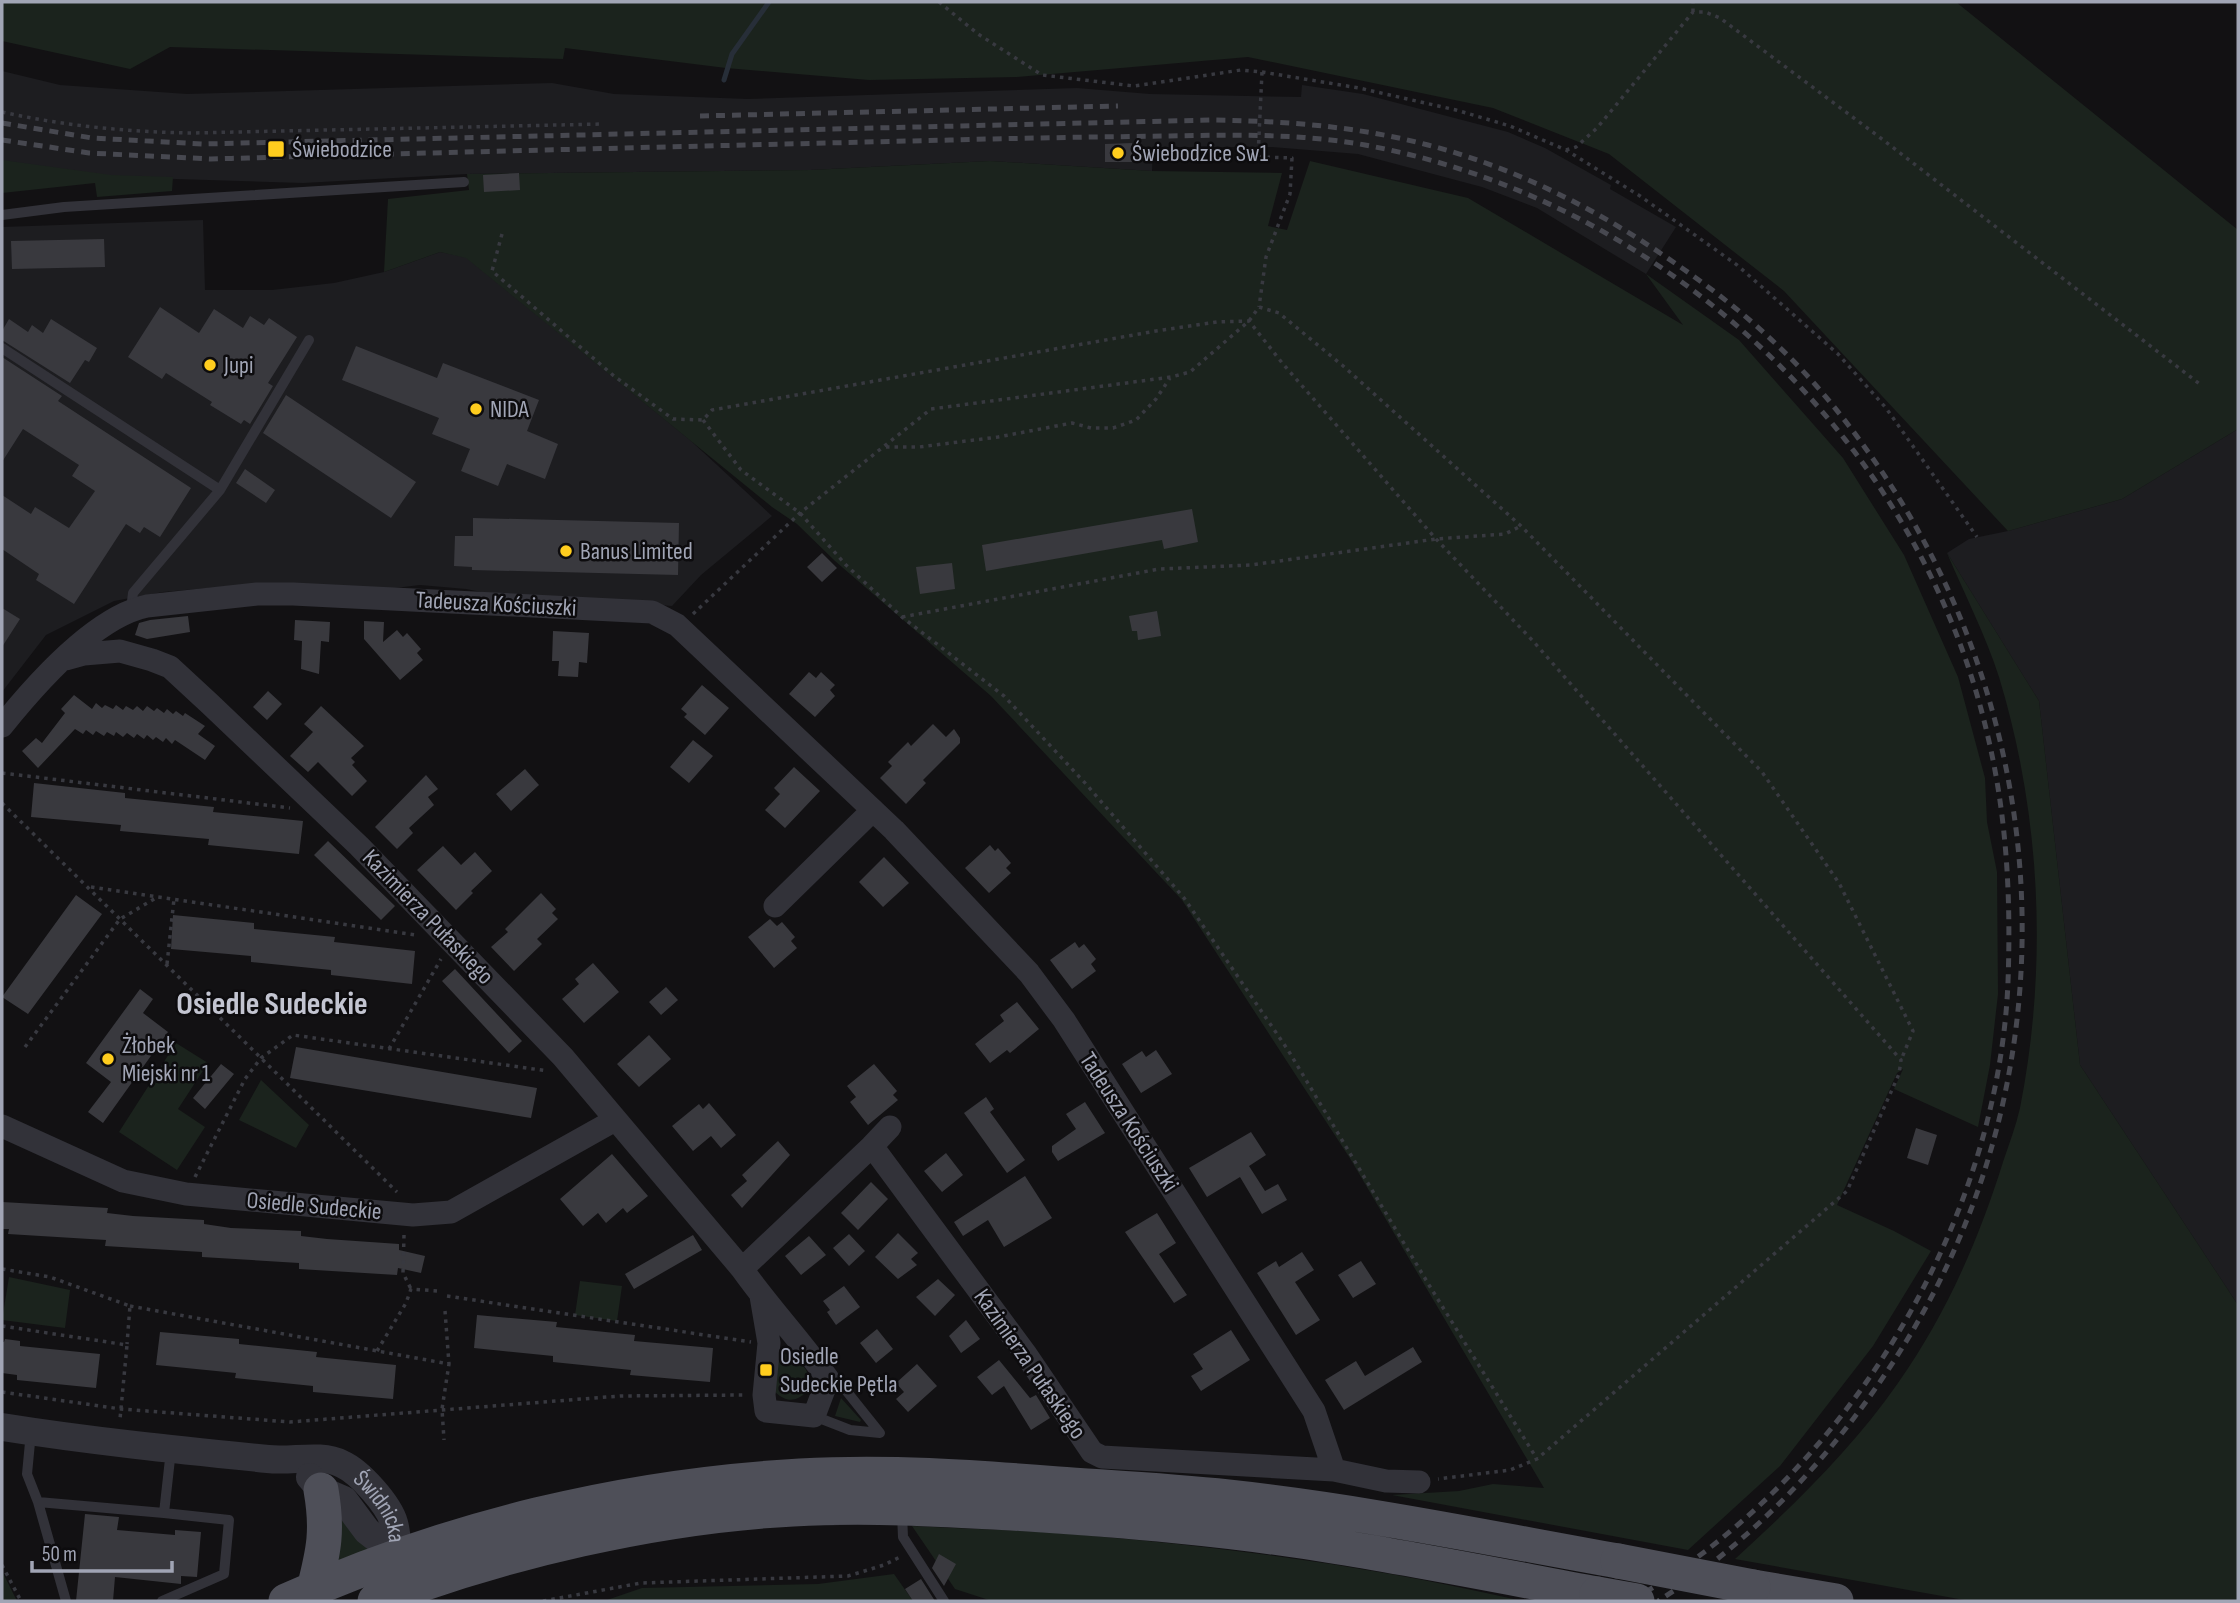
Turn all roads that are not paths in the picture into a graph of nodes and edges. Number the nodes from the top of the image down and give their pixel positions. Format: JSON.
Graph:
{"nodes":[{"id":1,"x":464,"y":181,"type":"dead end"},
{"id":2,"x":2,"y":215,"type":"edge"},
{"id":3,"x":309,"y":340,"type":"dead end"},
{"id":4,"x":2,"y":348,"type":"edge"},
{"id":5,"x":220,"y":490,"type":"junction"},
{"id":6,"x":131,"y":609,"type":"junction"},
{"id":7,"x":60,"y":662,"type":"junction"},
{"id":8,"x":5,"y":715,"type":"edge"},
{"id":9,"x":873,"y":810,"type":"junction"},
{"id":10,"x":775,"y":906,"type":"dead end"},
{"id":11,"x":615,"y":1120,"type":"junction"},
{"id":12,"x":2,"y":1126,"type":"edge"},
{"id":13,"x":890,"y":1127,"type":"dead end"},
{"id":14,"x":872,"y":1146,"type":"junction"},
{"id":15,"x":742,"y":1269,"type":"junction"},
{"id":16,"x":761,"y":1296,"type":"junction"},
{"id":17,"x":828,"y":1379,"type":"junction"},
{"id":18,"x":814,"y":1416,"type":"junction"},
{"id":19,"x":2,"y":1427,"type":"edge"},
{"id":20,"x":31,"y":1432,"type":"junction"},
{"id":21,"x":171,"y":1449,"type":"junction"},
{"id":22,"x":284,"y":1461,"type":"junction"},
{"id":23,"x":1334,"y":1470,"type":"junction"},
{"id":24,"x":1419,"y":1482,"type":"road end"},
{"id":25,"x":321,"y":1490,"type":"junction"},
{"id":26,"x":37,"y":1502,"type":"junction"},
{"id":27,"x":901,"y":1508,"type":"junction"},
{"id":28,"x":164,"y":1513,"type":"junction"},
{"id":29,"x":398,"y":1555,"type":"junction"},
{"id":30,"x":412,"y":1587,"type":"junction"},
{"id":31,"x":300,"y":1595,"type":"edge"},
{"id":32,"x":66,"y":1601,"type":"edge"},
{"id":33,"x":162,"y":1601,"type":"edge"},
{"id":34,"x":375,"y":1601,"type":"edge"},
{"id":35,"x":944,"y":1601,"type":"edge"},
{"id":36,"x":1637,"y":1601,"type":"edge"},
{"id":37,"x":1836,"y":1601,"type":"edge"}],
"edges":[{"from":1,"to":2,"type":"lane"},
{"from":3,"to":5,"type":"lane"},
{"from":4,"to":5,"type":"lane"},
{"from":5,"to":6,"type":"lane"},
{"from":6,"to":7,"type":"street","name":"Tadeusza Kościuszki"},
{"from":6,"to":9,"type":"street","name":"Tadeusza Kościuszki"},
{"from":7,"to":8,"type":"street","name":"Tadeusza Kościuszki"},
{"from":7,"to":11,"type":"street","name":"Kazimierza Pułaskiego"},
{"from":9,"to":10,"type":"street"},
{"from":9,"to":23,"type":"street","name":"Tadeusza Kościuszki"},
{"from":11,"to":12,"type":"street","name":"Osiedle Sudeckie"},
{"from":11,"to":15,"type":"street","name":"Kazimierza Pułaskiego"},
{"from":13,"to":14,"type":"street"},
{"from":14,"to":15,"type":"street"},
{"from":14,"to":23,"type":"street","name":"Kazimierza Pułaskiego"},
{"from":15,"to":16,"type":"street","name":"Kazimierza Pułaskiego"},
{"from":16,"to":17,"type":"street","name":"Kazimierza Pułaskiego"},
{"from":16,"to":18,"type":"street","name":"Kazimierza Pułaskiego"},
{"from":17,"to":18,"type":"street"},
{"from":17,"to":18,"type":"lane"},
{"from":19,"to":20,"type":"street","name":"Świdnicka"},
{"from":20,"to":21,"type":"street","name":"Świdnicka"},
{"from":20,"to":26,"type":"lane"},
{"from":21,"to":22,"type":"street","name":"Świdnicka"},
{"from":21,"to":28,"type":"lane"},
{"from":22,"to":25,"type":"street","name":"Świdnicka"},
{"from":22,"to":29,"type":"street","name":"Świdnicka"},
{"from":23,"to":24,"type":"street","name":"Kazimierza Pułaskiego"},
{"from":25,"to":29,"type":"street","name":"Świdnicka"},
{"from":25,"to":31,"type":"main road"},
{"from":26,"to":28,"type":"lane"},
{"from":26,"to":32,"type":"lane"},
{"from":27,"to":30,"type":"main road"},
{"from":27,"to":35,"type":"lane"},
{"from":27,"to":36,"type":"main road","bridge":true},
{"from":28,"to":33,"type":"lane"},
{"from":29,"to":30,"type":"main road"},
{"from":29,"to":31,"type":"main road"},
{"from":29,"to":37,"type":"main road","bridge":true},
{"from":30,"to":34,"type":"main road"}]}
